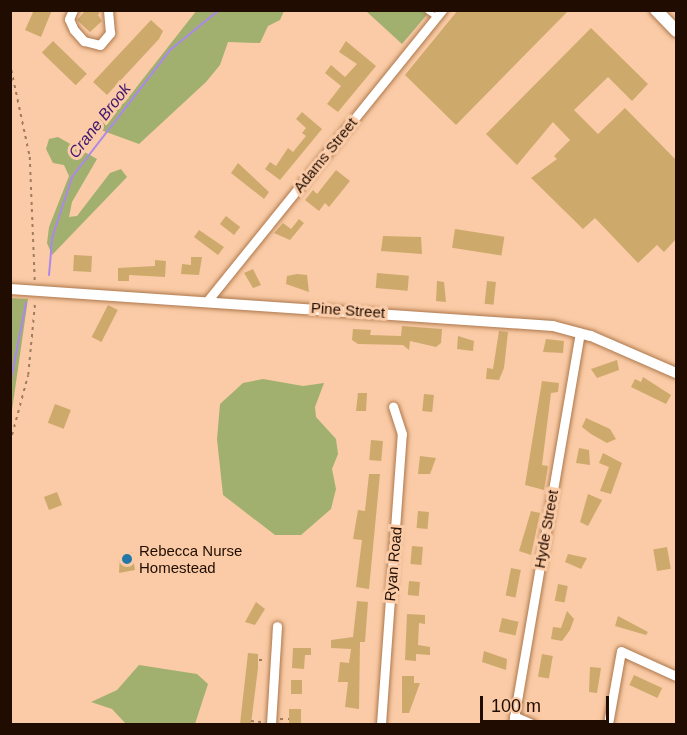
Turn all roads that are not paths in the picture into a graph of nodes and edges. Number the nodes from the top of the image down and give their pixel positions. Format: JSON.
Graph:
{"nodes":[{"id":1,"x":73,"y":10,"type":"edge"},
{"id":2,"x":108,"y":10,"type":"edge"},
{"id":3,"x":427,"y":10,"type":"edge"},
{"id":4,"x":656,"y":10,"type":"edge"},
{"id":5,"x":440,"y":14,"type":"edge"},
{"id":6,"x":676,"y":31,"type":"edge"},
{"id":7,"x":10,"y":289,"type":"edge"},
{"id":8,"x":208,"y":300,"type":"junction"},
{"id":9,"x":580,"y":333,"type":"junction"},
{"id":10,"x":676,"y":373,"type":"edge"},
{"id":11,"x":393,"y":406,"type":"dead end"},
{"id":12,"x":277,"y":626,"type":"dead end"},
{"id":13,"x":676,"y":676,"type":"edge"},
{"id":14,"x":514,"y":720,"type":"edge"},
{"id":15,"x":271,"y":722,"type":"edge"},
{"id":16,"x":381,"y":724,"type":"edge"},
{"id":17,"x":532,"y":724,"type":"edge"},
{"id":18,"x":608,"y":724,"type":"edge"}],
"edges":[{"from":1,"to":2,"type":"street"},
{"from":3,"to":5,"type":"lane"},
{"from":4,"to":6,"type":"main road"},
{"from":5,"to":8,"type":"street","name":"Adams Street"},
{"from":7,"to":8,"type":"street","name":"Pine Street"},
{"from":8,"to":9,"type":"street","name":"Pine Street"},
{"from":9,"to":10,"type":"street","name":"Pine Street"},
{"from":9,"to":14,"type":"street","name":"Hyde Street"},
{"from":11,"to":16,"type":"street","name":"Ryan Road"},
{"from":12,"to":15,"type":"street"},
{"from":13,"to":18,"type":"street"},
{"from":14,"to":17,"type":"street"}]}
